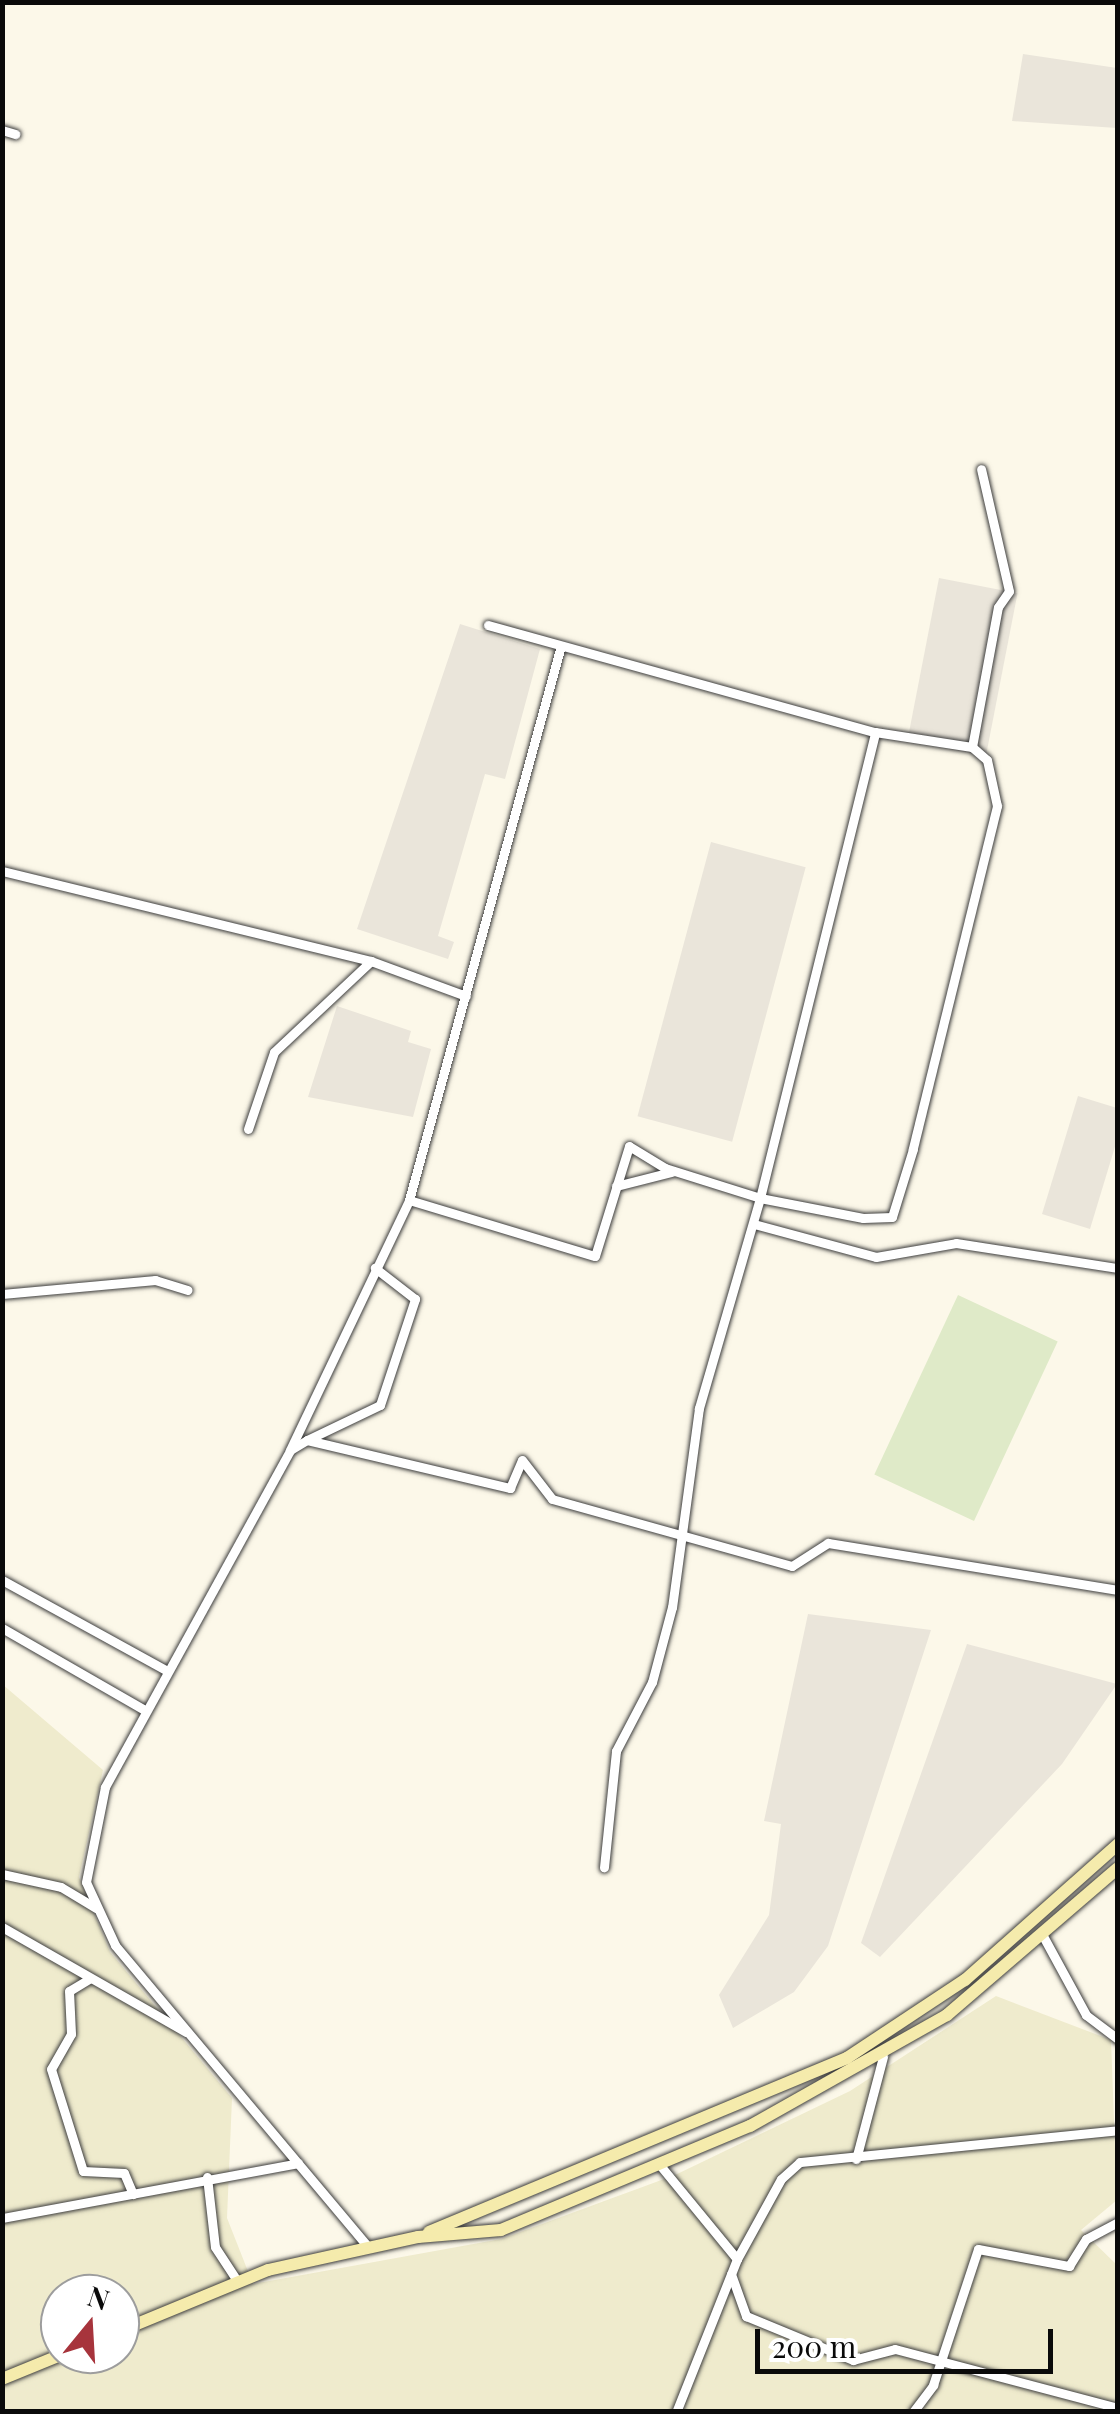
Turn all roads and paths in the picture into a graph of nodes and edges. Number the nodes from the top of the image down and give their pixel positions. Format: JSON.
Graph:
{"nodes":[{"id":1,"x":2,"y":130,"type":"edge"},
{"id":2,"x":15,"y":134,"type":"dead end"},
{"id":3,"x":981,"y":468,"type":"dead end"},
{"id":4,"x":488,"y":625,"type":"dead end"},
{"id":5,"x":560,"y":649,"type":"junction"},
{"id":6,"x":875,"y":732,"type":"junction"},
{"id":7,"x":972,"y":748,"type":"junction"},
{"id":8,"x":2,"y":871,"type":"edge"},
{"id":9,"x":371,"y":960,"type":"junction"},
{"id":10,"x":466,"y":996,"type":"junction"},
{"id":11,"x":248,"y":1129,"type":"dead end"},
{"id":12,"x":674,"y":1172,"type":"junction"},
{"id":13,"x":616,"y":1186,"type":"junction"},
{"id":14,"x":760,"y":1198,"type":"junction"},
{"id":15,"x":409,"y":1200,"type":"junction"},
{"id":16,"x":754,"y":1224,"type":"junction"},
{"id":17,"x":375,"y":1268,"type":"junction"},
{"id":18,"x":1118,"y":1268,"type":"edge"},
{"id":19,"x":188,"y":1290,"type":"dead end"},
{"id":20,"x":2,"y":1294,"type":"edge"},
{"id":21,"x":307,"y":1440,"type":"junction"},
{"id":22,"x":290,"y":1450,"type":"junction"},
{"id":23,"x":683,"y":1538,"type":"junction"},
{"id":24,"x":2,"y":1580,"type":"edge"},
{"id":25,"x":1118,"y":1590,"type":"edge"},
{"id":26,"x":2,"y":1628,"type":"edge"},
{"id":27,"x":166,"y":1670,"type":"junction"},
{"id":28,"x":142,"y":1709,"type":"junction"},
{"id":29,"x":1118,"y":1844,"type":"edge"},
{"id":30,"x":604,"y":1866,"type":"dead end"},
{"id":31,"x":1118,"y":1868,"type":"edge"},
{"id":32,"x":2,"y":1874,"type":"edge"},
{"id":33,"x":99,"y":1910,"type":"junction"},
{"id":34,"x":2,"y":1927,"type":"edge"},
{"id":35,"x":1044,"y":1936,"type":"junction"},
{"id":36,"x":89,"y":1979,"type":"junction"},
{"id":37,"x":188,"y":2032,"type":"junction"},
{"id":38,"x":1118,"y":2039,"type":"edge"},
{"id":39,"x":883,"y":2057,"type":"junction"},
{"id":40,"x":1118,"y":2130,"type":"edge"},
{"id":41,"x":856,"y":2160,"type":"junction"},
{"id":42,"x":298,"y":2163,"type":"junction"},
{"id":43,"x":659,"y":2164,"type":"junction"},
{"id":44,"x":207,"y":2177,"type":"junction"},
{"id":45,"x":133,"y":2194,"type":"junction"},
{"id":46,"x":2,"y":2218,"type":"edge"},
{"id":47,"x":1118,"y":2222,"type":"edge"},
{"id":48,"x":418,"y":2237,"type":"junction"},
{"id":49,"x":369,"y":2248,"type":"junction"},
{"id":50,"x":737,"y":2259,"type":"junction"},
{"id":51,"x":731,"y":2274,"type":"junction"},
{"id":52,"x":238,"y":2282,"type":"junction"},
{"id":53,"x":140,"y":2323,"type":"edge"},
{"id":54,"x":938,"y":2361,"type":"junction"},
{"id":55,"x":40,"y":2363,"type":"edge"},
{"id":56,"x":2,"y":2379,"type":"edge"},
{"id":57,"x":1118,"y":2408,"type":"edge"},
{"id":58,"x":676,"y":2412,"type":"edge"},
{"id":59,"x":913,"y":2412,"type":"edge"}],
"edges":[{"from":1,"to":2,"type":"street"},
{"from":3,"to":7,"type":"street"},
{"from":4,"to":5,"type":"street"},
{"from":5,"to":6,"type":"street"},
{"from":5,"to":10,"type":"street"},
{"from":6,"to":7,"type":"street"},
{"from":6,"to":14,"type":"street"},
{"from":7,"to":14,"type":"street"},
{"from":8,"to":9,"type":"street"},
{"from":9,"to":10,"type":"street"},
{"from":9,"to":11,"type":"street"},
{"from":10,"to":15,"type":"street"},
{"from":12,"to":13,"type":"street"},
{"from":12,"to":13,"type":"street"},
{"from":12,"to":14,"type":"street"},
{"from":13,"to":15,"type":"street"},
{"from":14,"to":16,"type":"street"},
{"from":15,"to":17,"type":"street"},
{"from":16,"to":18,"type":"street"},
{"from":16,"to":23,"type":"street"},
{"from":17,"to":21,"type":"street"},
{"from":17,"to":22,"type":"street"},
{"from":19,"to":20,"type":"street"},
{"from":21,"to":22,"type":"street"},
{"from":21,"to":23,"type":"street"},
{"from":22,"to":27,"type":"street"},
{"from":23,"to":25,"type":"street"},
{"from":23,"to":30,"type":"street"},
{"from":24,"to":27,"type":"street"},
{"from":26,"to":28,"type":"street"},
{"from":27,"to":28,"type":"street"},
{"from":28,"to":33,"type":"street"},
{"from":29,"to":48,"type":"main road"},
{"from":31,"to":35,"type":"main road"},
{"from":32,"to":33,"type":"street"},
{"from":33,"to":37,"type":"street"},
{"from":34,"to":36,"type":"street"},
{"from":35,"to":38,"type":"street"},
{"from":35,"to":39,"type":"main road"},
{"from":36,"to":37,"type":"street"},
{"from":36,"to":45,"type":"street"},
{"from":37,"to":42,"type":"street"},
{"from":39,"to":41,"type":"street"},
{"from":39,"to":43,"type":"main road"},
{"from":40,"to":41,"type":"street"},
{"from":41,"to":50,"type":"street"},
{"from":42,"to":44,"type":"street"},
{"from":42,"to":49,"type":"street"},
{"from":43,"to":48,"type":"main road"},
{"from":43,"to":50,"type":"street"},
{"from":44,"to":45,"type":"street"},
{"from":44,"to":52,"type":"street"},
{"from":45,"to":46,"type":"street"},
{"from":47,"to":54,"type":"street"},
{"from":48,"to":49,"type":"main road"},
{"from":49,"to":52,"type":"main road"},
{"from":50,"to":51,"type":"street"},
{"from":51,"to":54,"type":"street"},
{"from":51,"to":58,"type":"street"},
{"from":52,"to":53,"type":"main road"},
{"from":54,"to":57,"type":"street"},
{"from":54,"to":59,"type":"street"},
{"from":55,"to":56,"type":"main road"}]}
